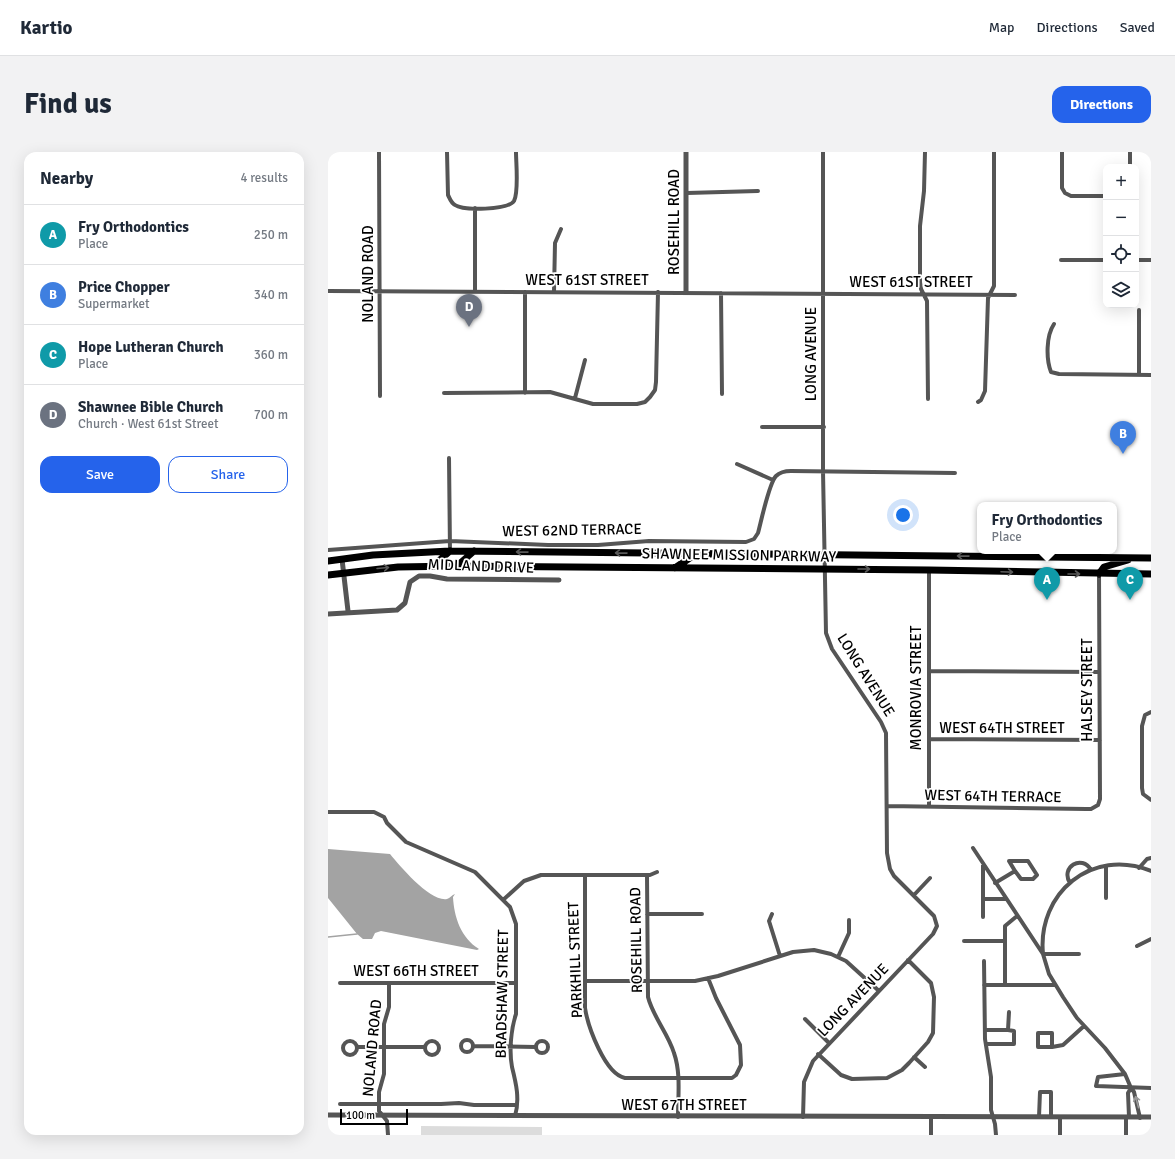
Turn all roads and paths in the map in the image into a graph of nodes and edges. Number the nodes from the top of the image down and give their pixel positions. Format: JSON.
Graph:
{"nodes":[{"id":1,"x":379,"y":152,"type":"edge"},
{"id":2,"x":448,"y":152,"type":"edge"},
{"id":3,"x":516,"y":152,"type":"edge"},
{"id":4,"x":686,"y":152,"type":"edge"},
{"id":5,"x":823,"y":152,"type":"edge"},
{"id":6,"x":925,"y":152,"type":"edge"},
{"id":7,"x":994,"y":152,"type":"edge"},
{"id":8,"x":1062,"y":152,"type":"edge"},
{"id":9,"x":1130,"y":152,"type":"edge"},
{"id":10,"x":1130,"y":164,"type":"edge"},
{"id":11,"x":758,"y":191,"type":"dead end"},
{"id":12,"x":687,"y":192,"type":"junction"},
{"id":13,"x":1103,"y":196,"type":"edge"},
{"id":14,"x":475,"y":208,"type":"junction"},
{"id":15,"x":561,"y":229,"type":"dead end"},
{"id":16,"x":1061,"y":260,"type":"dead end"},
{"id":17,"x":1103,"y":260,"type":"edge"},
{"id":18,"x":1139,"y":260,"type":"edge"},
{"id":19,"x":1151,"y":260,"type":"edge"},
{"id":20,"x":328,"y":291,"type":"edge"},
{"id":21,"x":380,"y":292,"type":"junction"},
{"id":22,"x":476,"y":292,"type":"junction"},
{"id":23,"x":525,"y":292,"type":"junction"},
{"id":24,"x":554,"y":292,"type":"junction"},
{"id":25,"x":658,"y":292,"type":"junction"},
{"id":26,"x":686,"y":292,"type":"junction"},
{"id":27,"x":721,"y":292,"type":"junction"},
{"id":28,"x":823,"y":293,"type":"junction"},
{"id":29,"x":924,"y":294,"type":"junction"},
{"id":30,"x":990,"y":294,"type":"junction"},
{"id":31,"x":1015,"y":295,"type":"dead end"},
{"id":32,"x":1139,"y":310,"type":"dead end"},
{"id":33,"x":1054,"y":324,"type":"dead end"},
{"id":34,"x":585,"y":360,"type":"dead end"},
{"id":35,"x":1139,"y":375,"type":"junction"},
{"id":36,"x":1151,"y":375,"type":"edge"},
{"id":37,"x":525,"y":392,"type":"junction"},
{"id":38,"x":444,"y":393,"type":"dead end"},
{"id":39,"x":722,"y":394,"type":"dead end"},
{"id":40,"x":380,"y":396,"type":"dead end"},
{"id":41,"x":575,"y":398,"type":"junction"},
{"id":42,"x":928,"y":399,"type":"dead end"},
{"id":43,"x":978,"y":402,"type":"dead end"},
{"id":44,"x":762,"y":427,"type":"dead end"},
{"id":45,"x":824,"y":427,"type":"junction"},
{"id":46,"x":449,"y":458,"type":"dead end"},
{"id":47,"x":737,"y":464,"type":"dead end"},
{"id":48,"x":823,"y":471,"type":"junction"},
{"id":49,"x":955,"y":473,"type":"dead end"},
{"id":50,"x":773,"y":480,"type":"junction"},
{"id":51,"x":450,"y":541,"type":"junction"},
{"id":52,"x":328,"y":550,"type":"edge"},
{"id":53,"x":475,"y":551,"type":"junction"},
{"id":54,"x":450,"y":552,"type":"junction"},
{"id":55,"x":674,"y":554,"type":"junction"},
{"id":56,"x":696,"y":554,"type":"junction"},
{"id":57,"x":825,"y":554,"type":"junction"},
{"id":58,"x":342,"y":558,"type":"junction"},
{"id":59,"x":1136,"y":558,"type":"junction"},
{"id":60,"x":1151,"y":558,"type":"edge"},
{"id":61,"x":328,"y":561,"type":"edge"},
{"id":62,"x":432,"y":566,"type":"junction"},
{"id":63,"x":457,"y":566,"type":"junction"},
{"id":64,"x":658,"y":567,"type":"junction"},
{"id":65,"x":675,"y":568,"type":"junction"},
{"id":66,"x":825,"y":569,"type":"junction"},
{"id":67,"x":928,"y":570,"type":"junction"},
{"id":68,"x":345,"y":572,"type":"junction"},
{"id":69,"x":1099,"y":574,"type":"junction"},
{"id":70,"x":1151,"y":574,"type":"edge"},
{"id":71,"x":328,"y":575,"type":"edge"},
{"id":72,"x":559,"y":580,"type":"dead end"},
{"id":73,"x":348,"y":612,"type":"junction"},
{"id":74,"x":328,"y":614,"type":"edge"},
{"id":75,"x":929,"y":671,"type":"junction"},
{"id":76,"x":1099,"y":672,"type":"junction"},
{"id":77,"x":1151,"y":712,"type":"edge"},
{"id":78,"x":928,"y":740,"type":"junction"},
{"id":79,"x":1100,"y":740,"type":"junction"},
{"id":80,"x":1149,"y":799,"type":"edge"},
{"id":81,"x":1098,"y":805,"type":"joint"},
{"id":82,"x":887,"y":806,"type":"junction"},
{"id":83,"x":929,"y":807,"type":"junction"},
{"id":84,"x":382,"y":810,"type":"dead end"},
{"id":85,"x":328,"y":812,"type":"edge"},
{"id":86,"x":378,"y":814,"type":"junction"},
{"id":87,"x":972,"y":848,"type":"dead end"},
{"id":88,"x":1151,"y":858,"type":"edge"},
{"id":89,"x":983,"y":864,"type":"junction"},
{"id":90,"x":1106,"y":866,"type":"junction"},
{"id":91,"x":1140,"y":868,"type":"junction"},
{"id":92,"x":1015,"y":870,"type":"junction"},
{"id":93,"x":1091,"y":870,"type":"junction"},
{"id":94,"x":1151,"y":871,"type":"edge"},
{"id":95,"x":657,"y":872,"type":"dead end"},
{"id":96,"x":585,"y":875,"type":"junction"},
{"id":97,"x":647,"y":875,"type":"junction"},
{"id":98,"x":930,"y":878,"type":"dead end"},
{"id":99,"x":995,"y":883,"type":"junction"},
{"id":100,"x":1070,"y":883,"type":"junction"},
{"id":101,"x":914,"y":895,"type":"junction"},
{"id":102,"x":1106,"y":898,"type":"dead end"},
{"id":103,"x":983,"y":899,"type":"junction"},
{"id":104,"x":1006,"y":899,"type":"junction"},
{"id":105,"x":503,"y":900,"type":"junction"},
{"id":106,"x":647,"y":914,"type":"junction"},
{"id":107,"x":702,"y":914,"type":"dead end"},
{"id":108,"x":772,"y":914,"type":"dead end"},
{"id":109,"x":1017,"y":916,"type":"junction"},
{"id":110,"x":983,"y":917,"type":"dead end"},
{"id":111,"x":849,"y":920,"type":"dead end"},
{"id":112,"x":1151,"y":939,"type":"edge"},
{"id":113,"x":964,"y":941,"type":"dead end"},
{"id":114,"x":1005,"y":941,"type":"junction"},
{"id":115,"x":1137,"y":946,"type":"dead end"},
{"id":116,"x":1043,"y":954,"type":"junction"},
{"id":117,"x":1079,"y":954,"type":"dead end"},
{"id":118,"x":780,"y":956,"type":"junction"},
{"id":119,"x":838,"y":957,"type":"junction"},
{"id":120,"x":908,"y":960,"type":"junction"},
{"id":121,"x":984,"y":961,"type":"dead end"},
{"id":122,"x":708,"y":978,"type":"junction"},
{"id":123,"x":585,"y":981,"type":"junction"},
{"id":124,"x":647,"y":981,"type":"junction"},
{"id":125,"x":340,"y":983,"type":"dead end"},
{"id":126,"x":389,"y":983,"type":"junction"},
{"id":127,"x":516,"y":983,"type":"junction"},
{"id":128,"x":984,"y":985,"type":"junction"},
{"id":129,"x":1005,"y":985,"type":"junction"},
{"id":130,"x":1055,"y":985,"type":"junction"},
{"id":131,"x":879,"y":991,"type":"junction"},
{"id":132,"x":1008,"y":1012,"type":"dead end"},
{"id":133,"x":805,"y":1019,"type":"dead end"},
{"id":134,"x":1084,"y":1026,"type":"junction"},
{"id":135,"x":984,"y":1030,"type":"junction"},
{"id":136,"x":1008,"y":1030,"type":"junction"},
{"id":137,"x":829,"y":1043,"type":"junction"},
{"id":138,"x":986,"y":1044,"type":"junction"},
{"id":139,"x":473,"y":1046,"type":"dead end"},
{"id":140,"x":357,"y":1047,"type":"dead end"},
{"id":141,"x":425,"y":1047,"type":"dead end"},
{"id":142,"x":512,"y":1047,"type":"junction"},
{"id":143,"x":536,"y":1047,"type":"dead end"},
{"id":144,"x":1052,"y":1047,"type":"junction"},
{"id":145,"x":384,"y":1048,"type":"junction"},
{"id":146,"x":818,"y":1054,"type":"junction"},
{"id":147,"x":914,"y":1057,"type":"junction"},
{"id":148,"x":926,"y":1067,"type":"dead end"},
{"id":149,"x":1125,"y":1074,"type":"junction"},
{"id":150,"x":678,"y":1078,"type":"junction"},
{"id":151,"x":1131,"y":1088,"type":"junction"},
{"id":152,"x":1151,"y":1088,"type":"edge"},
{"id":153,"x":340,"y":1104,"type":"dead end"},
{"id":154,"x":379,"y":1104,"type":"junction"},
{"id":155,"x":517,"y":1105,"type":"junction"},
{"id":156,"x":328,"y":1115,"type":"edge"},
{"id":157,"x":383,"y":1115,"type":"junction"},
{"id":158,"x":515,"y":1116,"type":"junction"},
{"id":159,"x":678,"y":1117,"type":"junction"},
{"id":160,"x":803,"y":1117,"type":"junction"},
{"id":161,"x":932,"y":1117,"type":"junction"},
{"id":162,"x":993,"y":1117,"type":"junction"},
{"id":163,"x":1039,"y":1117,"type":"junction"},
{"id":164,"x":1051,"y":1117,"type":"junction"},
{"id":165,"x":1060,"y":1117,"type":"junction"},
{"id":166,"x":1127,"y":1117,"type":"junction"},
{"id":167,"x":1140,"y":1118,"type":"junction"},
{"id":168,"x":1151,"y":1118,"type":"edge"},
{"id":169,"x":388,"y":1135,"type":"edge"},
{"id":170,"x":932,"y":1135,"type":"edge"},
{"id":171,"x":996,"y":1135,"type":"edge"},
{"id":172,"x":1060,"y":1135,"type":"edge"},
{"id":173,"x":1126,"y":1135,"type":"edge"}],
"edges":[{"from":1,"to":21,"type":"street","name":"NOLAND ROAD"},
{"from":2,"to":14,"type":"street"},
{"from":3,"to":14,"type":"street"},
{"from":4,"to":12,"type":"street","name":"ROSEHILL ROAD"},
{"from":5,"to":28,"type":"street","name":"LONG AVENUE"},
{"from":6,"to":29,"type":"street"},
{"from":7,"to":30,"type":"street"},
{"from":8,"to":13,"type":"street"},
{"from":9,"to":10,"type":"street"},
{"from":11,"to":12,"type":"street"},
{"from":12,"to":26,"type":"street","name":"ROSEHILL ROAD"},
{"from":14,"to":22,"type":"street"},
{"from":15,"to":24,"type":"street"},
{"from":16,"to":17,"type":"street"},
{"from":18,"to":19,"type":"street"},
{"from":20,"to":21,"type":"street","name":"WEST 61ST STREET"},
{"from":21,"to":22,"type":"street","name":"WEST 61ST STREET"},
{"from":21,"to":40,"type":"street","name":"NOLAND ROAD"},
{"from":22,"to":23,"type":"street","name":"WEST 61ST STREET"},
{"from":23,"to":24,"type":"street","name":"WEST 61ST STREET"},
{"from":23,"to":37,"type":"street"},
{"from":24,"to":25,"type":"street","name":"WEST 61ST STREET"},
{"from":25,"to":26,"type":"street","name":"WEST 61ST STREET"},
{"from":25,"to":41,"type":"street","name":"ROSEHILL ROAD"},
{"from":26,"to":27,"type":"street","name":"WEST 61ST STREET"},
{"from":27,"to":28,"type":"street","name":"WEST 61ST STREET"},
{"from":27,"to":39,"type":"street"},
{"from":28,"to":29,"type":"street","name":"WEST 61ST STREET"},
{"from":28,"to":45,"type":"street","name":"LONG AVENUE"},
{"from":29,"to":30,"type":"street","name":"WEST 61ST STREET"},
{"from":29,"to":42,"type":"street"},
{"from":30,"to":31,"type":"street","name":"WEST 61ST STREET"},
{"from":30,"to":43,"type":"street"},
{"from":32,"to":35,"type":"street"},
{"from":33,"to":35,"type":"street"},
{"from":34,"to":41,"type":"street"},
{"from":35,"to":36,"type":"street"},
{"from":37,"to":38,"type":"street"},
{"from":37,"to":41,"type":"street"},
{"from":44,"to":45,"type":"street"},
{"from":45,"to":48,"type":"street","name":"LONG AVENUE"},
{"from":46,"to":51,"type":"street"},
{"from":47,"to":50,"type":"street"},
{"from":48,"to":49,"type":"street"},
{"from":48,"to":50,"type":"street"},
{"from":48,"to":57,"type":"street","name":"LONG AVENUE"},
{"from":50,"to":51,"type":"street","name":"WEST 62ND TERRACE"},
{"from":51,"to":52,"type":"street","name":"WEST 62ND TERRACE"},
{"from":51,"to":54,"type":"street"},
{"from":53,"to":54,"type":"highway","name":"SHAWNEE MISSION PARKWAY"},
{"from":55,"to":53,"type":"highway","name":"SHAWNEE MISSION PARKWAY","one_way":true},
{"from":53,"to":63,"type":"highway"},
{"from":54,"to":58,"type":"highway","name":"SHAWNEE MISSION PARKWAY"},
{"from":54,"to":62,"type":"highway"},
{"from":55,"to":56,"type":"highway","name":"SHAWNEE MISSION PARKWAY"},
{"from":55,"to":64,"type":"highway"},
{"from":56,"to":57,"type":"highway","name":"SHAWNEE MISSION PARKWAY"},
{"from":56,"to":65,"type":"highway"},
{"from":59,"to":57,"type":"highway","name":"SHAWNEE MISSION PARKWAY","one_way":true},
{"from":57,"to":66,"type":"street","name":"LONG AVENUE"},
{"from":58,"to":61,"type":"highway","name":"SHAWNEE MISSION PARKWAY"},
{"from":58,"to":68,"type":"street"},
{"from":59,"to":60,"type":"highway","name":"SHAWNEE MISSION PARKWAY"},
{"from":59,"to":69,"type":"highway"},
{"from":62,"to":63,"type":"highway","name":"SHAWNEE MISSION PARKWAY"},
{"from":68,"to":62,"type":"highway","name":"SHAWNEE MISSION PARKWAY","one_way":true},
{"from":63,"to":64,"type":"highway","name":"SHAWNEE MISSION PARKWAY"},
{"from":64,"to":65,"type":"highway","name":"SHAWNEE MISSION PARKWAY"},
{"from":65,"to":66,"type":"highway","name":"SHAWNEE MISSION PARKWAY"},
{"from":66,"to":67,"type":"highway","name":"SHAWNEE MISSION PARKWAY","one_way":true},
{"from":66,"to":82,"type":"street","name":"LONG AVENUE"},
{"from":67,"to":69,"type":"highway","name":"SHAWNEE MISSION PARKWAY","one_way":true},
{"from":67,"to":75,"type":"street","name":"MONROVIA STREET"},
{"from":68,"to":71,"type":"highway","name":"SHAWNEE MISSION PARKWAY"},
{"from":68,"to":73,"type":"street"},
{"from":69,"to":70,"type":"highway","name":"SHAWNEE MISSION PARKWAY"},
{"from":69,"to":76,"type":"street","name":"HALSEY STREET"},
{"from":72,"to":73,"type":"street","name":"MIDLAND DRIVE"},
{"from":73,"to":74,"type":"street","name":"MIDLAND DRIVE"},
{"from":75,"to":76,"type":"street"},
{"from":75,"to":78,"type":"street","name":"MONROVIA STREET"},
{"from":76,"to":79,"type":"street","name":"HALSEY STREET"},
{"from":77,"to":80,"type":"street"},
{"from":78,"to":79,"type":"street","name":"WEST 64TH STREET"},
{"from":78,"to":83,"type":"street","name":"MONROVIA STREET"},
{"from":79,"to":81,"type":"street","name":"HALSEY STREET"},
{"from":81,"to":83,"type":"street","name":"WEST 64TH TERRACE"},
{"from":82,"to":83,"type":"street","name":"WEST 64TH TERRACE"},
{"from":82,"to":101,"type":"street","name":"LONG AVENUE"},
{"from":84,"to":86,"type":"street"},
{"from":85,"to":86,"type":"street"},
{"from":86,"to":105,"type":"street","name":"BRADSHAW STREET"},
{"from":87,"to":89,"type":"street"},
{"from":88,"to":91,"type":"street"},
{"from":89,"to":99,"type":"street"},
{"from":89,"to":103,"type":"street"},
{"from":90,"to":91,"type":"street"},
{"from":90,"to":93,"type":"street"},
{"from":90,"to":102,"type":"street"},
{"from":91,"to":94,"type":"street"},
{"from":92,"to":92,"type":"street"},
{"from":92,"to":99,"type":"street"},
{"from":93,"to":100,"type":"street"},
{"from":93,"to":100,"type":"street"},
{"from":95,"to":97,"type":"street"},
{"from":96,"to":97,"type":"street"},
{"from":96,"to":105,"type":"street"},
{"from":96,"to":123,"type":"street","name":"PARKHILL STREET"},
{"from":97,"to":106,"type":"street","name":"ROSEHILL ROAD"},
{"from":98,"to":101,"type":"street"},
{"from":99,"to":104,"type":"street"},
{"from":100,"to":116,"type":"street"},
{"from":101,"to":120,"type":"street","name":"LONG AVENUE"},
{"from":103,"to":104,"type":"street"},
{"from":103,"to":110,"type":"street"},
{"from":104,"to":109,"type":"street"},
{"from":105,"to":127,"type":"street","name":"BRADSHAW STREET"},
{"from":106,"to":107,"type":"street"},
{"from":106,"to":124,"type":"street","name":"ROSEHILL ROAD"},
{"from":108,"to":118,"type":"street"},
{"from":109,"to":114,"type":"street"},
{"from":109,"to":116,"type":"street"},
{"from":111,"to":119,"type":"street"},
{"from":112,"to":115,"type":"street"},
{"from":113,"to":114,"type":"street"},
{"from":114,"to":129,"type":"street"},
{"from":116,"to":117,"type":"street"},
{"from":116,"to":130,"type":"street"},
{"from":118,"to":119,"type":"street"},
{"from":118,"to":122,"type":"street"},
{"from":119,"to":131,"type":"street"},
{"from":120,"to":131,"type":"street","name":"LONG AVENUE"},
{"from":120,"to":147,"type":"street"},
{"from":121,"to":128,"type":"street"},
{"from":122,"to":124,"type":"street"},
{"from":122,"to":150,"type":"street","name":"PARKHILL STREET"},
{"from":123,"to":124,"type":"street"},
{"from":123,"to":150,"type":"street","name":"PARKHILL STREET"},
{"from":124,"to":150,"type":"street","name":"ROSEHILL ROAD"},
{"from":125,"to":126,"type":"street","name":"WEST 66TH STREET"},
{"from":126,"to":127,"type":"street","name":"WEST 66TH STREET"},
{"from":126,"to":145,"type":"street","name":"NOLAND ROAD"},
{"from":127,"to":142,"type":"street","name":"BRADSHAW STREET"},
{"from":128,"to":129,"type":"street"},
{"from":128,"to":135,"type":"street"},
{"from":129,"to":130,"type":"street"},
{"from":130,"to":134,"type":"street"},
{"from":131,"to":137,"type":"street","name":"LONG AVENUE"},
{"from":132,"to":136,"type":"street"},
{"from":133,"to":137,"type":"street"},
{"from":134,"to":144,"type":"street"},
{"from":134,"to":149,"type":"street"},
{"from":135,"to":136,"type":"street"},
{"from":135,"to":138,"type":"street"},
{"from":136,"to":138,"type":"street"},
{"from":137,"to":146,"type":"street","name":"LONG AVENUE"},
{"from":138,"to":162,"type":"street"},
{"from":139,"to":142,"type":"street"},
{"from":140,"to":145,"type":"street"},
{"from":141,"to":145,"type":"street"},
{"from":142,"to":143,"type":"street"},
{"from":142,"to":155,"type":"street","name":"BRADSHAW STREET"},
{"from":144,"to":144,"type":"street"},
{"from":145,"to":154,"type":"street","name":"NOLAND ROAD"},
{"from":146,"to":147,"type":"street"},
{"from":146,"to":160,"type":"street","name":"LONG AVENUE"},
{"from":147,"to":148,"type":"street"},
{"from":149,"to":151,"type":"street"},
{"from":149,"to":151,"type":"street"},
{"from":150,"to":159,"type":"street","name":"ROSEHILL ROAD"},
{"from":151,"to":152,"type":"street"},
{"from":151,"to":166,"type":"street"},
{"from":167,"to":151,"type":"street","one_way":true},
{"from":153,"to":154,"type":"street"},
{"from":154,"to":155,"type":"street"},
{"from":154,"to":157,"type":"street","name":"NOLAND ROAD"},
{"from":155,"to":158,"type":"street","name":"BRADSHAW STREET"},
{"from":156,"to":157,"type":"street","name":"WEST 67TH STREET"},
{"from":157,"to":158,"type":"street","name":"WEST 67TH STREET"},
{"from":157,"to":169,"type":"street","name":"NOLAND ROAD"},
{"from":158,"to":159,"type":"street","name":"WEST 67TH STREET"},
{"from":159,"to":160,"type":"street","name":"WEST 67TH STREET"},
{"from":160,"to":161,"type":"street","name":"WEST 67TH STREET"},
{"from":161,"to":162,"type":"street","name":"WEST 67TH STREET"},
{"from":161,"to":170,"type":"street"},
{"from":162,"to":163,"type":"street","name":"WEST 67TH STREET"},
{"from":162,"to":171,"type":"street"},
{"from":163,"to":164,"type":"street","name":"WEST 67TH STREET"},
{"from":163,"to":164,"type":"street"},
{"from":164,"to":165,"type":"street","name":"WEST 67TH STREET"},
{"from":165,"to":166,"type":"street","name":"WEST 67TH STREET"},
{"from":165,"to":172,"type":"street"},
{"from":166,"to":167,"type":"street","name":"WEST 67TH STREET"},
{"from":166,"to":173,"type":"street"},
{"from":167,"to":168,"type":"street","name":"WEST 67TH STREET"}]}
